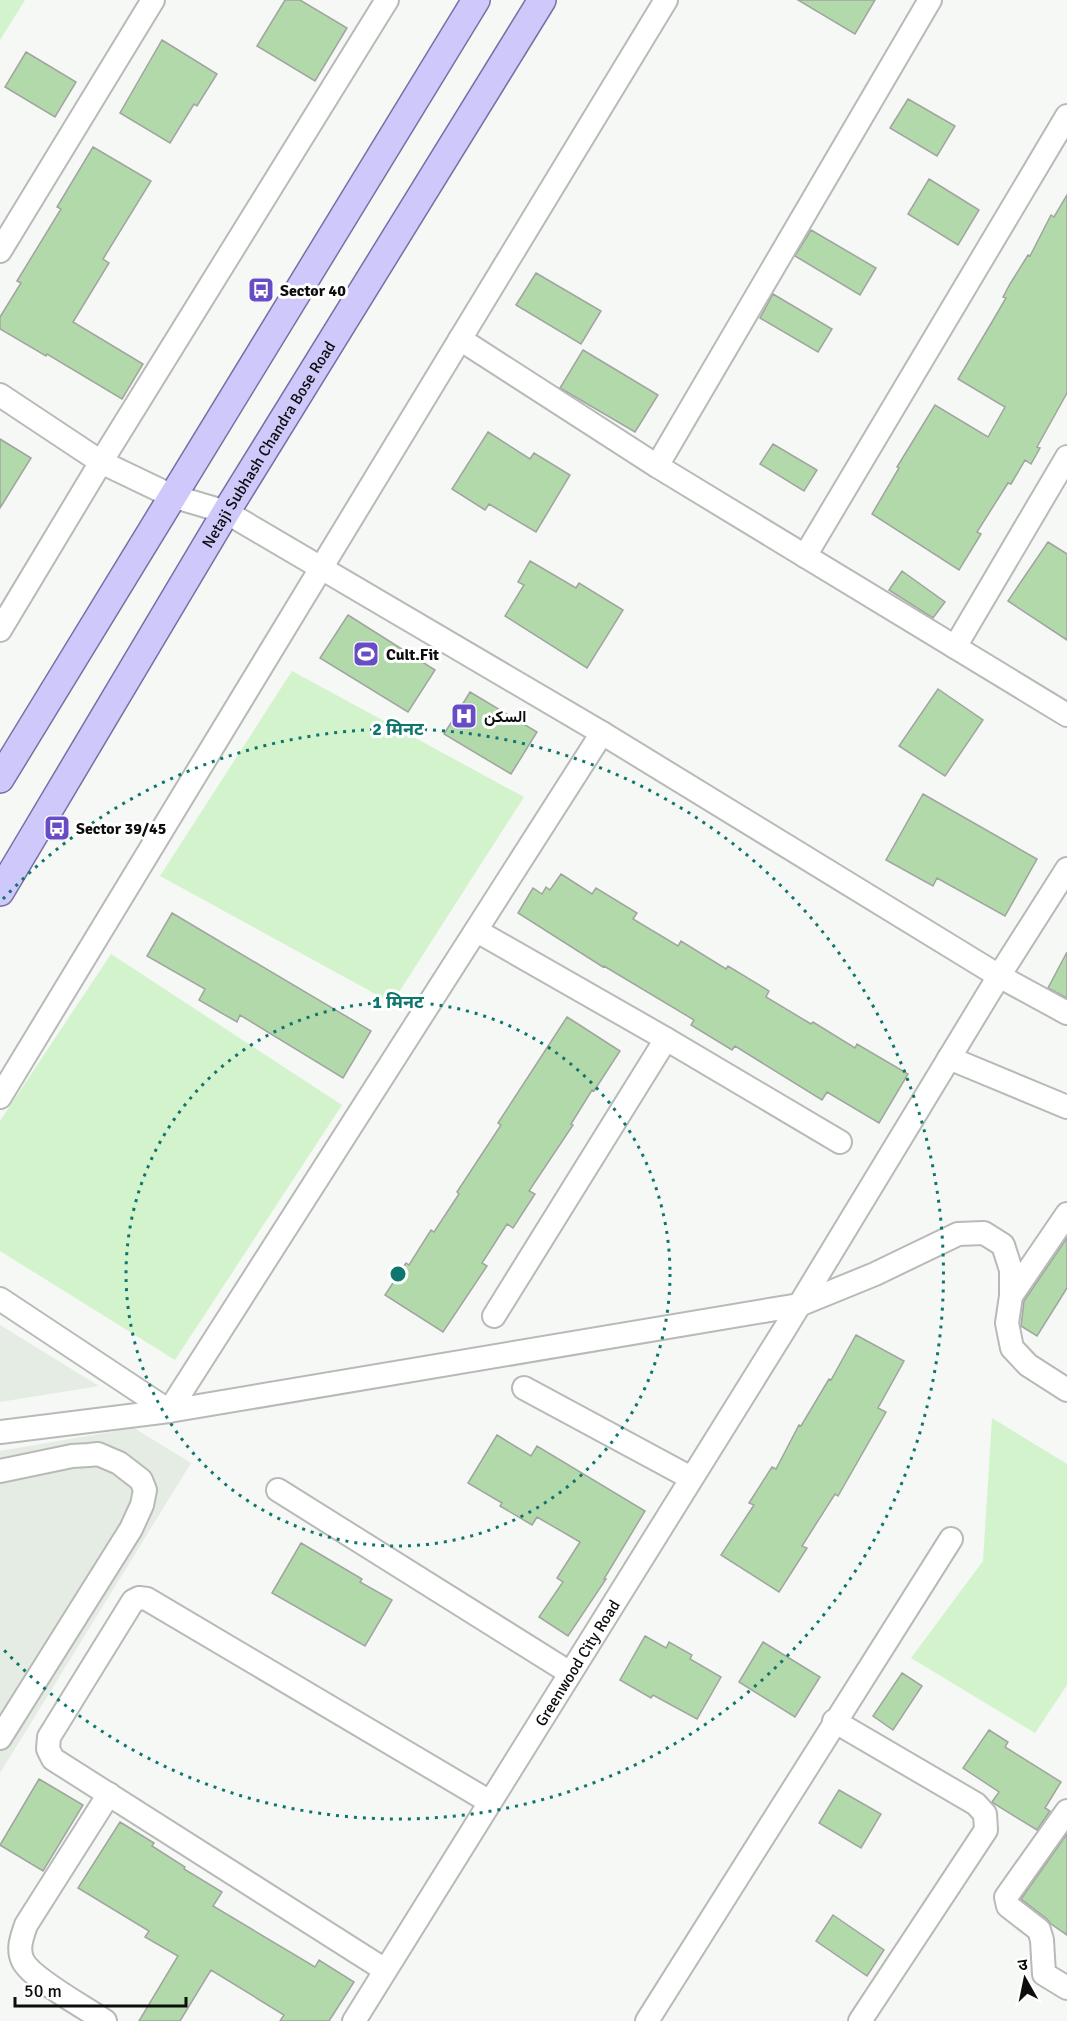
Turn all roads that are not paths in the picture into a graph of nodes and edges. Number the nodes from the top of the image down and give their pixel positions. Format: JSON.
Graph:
{"nodes":[{"id":1,"x":153,"y":0,"type":"edge"},
{"id":2,"x":387,"y":0,"type":"edge"},
{"id":3,"x":476,"y":0,"type":"edge"},
{"id":4,"x":542,"y":0,"type":"edge"},
{"id":5,"x":666,"y":0,"type":"edge"},
{"id":6,"x":930,"y":0,"type":"edge"},
{"id":7,"x":1067,"y":116,"type":"edge"},
{"id":8,"x":0,"y":251,"type":"edge"},
{"id":9,"x":460,"y":339,"type":"junction"},
{"id":10,"x":0,"y":395,"type":"edge"},
{"id":11,"x":1067,"y":457,"type":"edge"},
{"id":12,"x":100,"y":462,"type":"junction"},
{"id":13,"x":657,"y":466,"type":"junction"},
{"id":14,"x":172,"y":496,"type":"junction"},
{"id":15,"x":226,"y":512,"type":"junction"},
{"id":16,"x":805,"y":556,"type":"junction"},
{"id":17,"x":321,"y":567,"type":"junction"},
{"id":18,"x":0,"y":630,"type":"edge"},
{"id":19,"x":954,"y":647,"type":"junction"},
{"id":20,"x":1067,"y":715,"type":"edge"},
{"id":21,"x":602,"y":732,"type":"junction"},
{"id":22,"x":0,"y":779,"type":"edge"},
{"id":23,"x":1067,"y":869,"type":"edge"},
{"id":24,"x":0,"y":892,"type":"edge"},
{"id":25,"x":477,"y":931,"type":"junction"},
{"id":26,"x":999,"y":976,"type":"junction"},
{"id":27,"x":1067,"y":1013,"type":"edge"},
{"id":28,"x":666,"y":1039,"type":"junction"},
{"id":29,"x":949,"y":1058,"type":"junction"},
{"id":30,"x":0,"y":1096,"type":"edge"},
{"id":31,"x":1067,"y":1107,"type":"edge"},
{"id":32,"x":840,"y":1142,"type":"dead end"},
{"id":33,"x":1067,"y":1215,"type":"edge"},
{"id":34,"x":1011,"y":1296,"type":"junction"},
{"id":35,"x":0,"y":1299,"type":"edge"},
{"id":36,"x":799,"y":1305,"type":"junction"},
{"id":37,"x":494,"y":1316,"type":"dead end"},
{"id":38,"x":524,"y":1388,"type":"dead end"},
{"id":39,"x":1067,"y":1389,"type":"edge"},
{"id":40,"x":169,"y":1410,"type":"junction"},
{"id":41,"x":86,"y":1421,"type":"junction"},
{"id":42,"x":0,"y":1432,"type":"edge"},
{"id":43,"x":89,"y":1455,"type":"junction"},
{"id":44,"x":0,"y":1471,"type":"edge"},
{"id":45,"x":691,"y":1478,"type":"junction"},
{"id":46,"x":278,"y":1490,"type":"dead end"},
{"id":47,"x":951,"y":1539,"type":"dead end"},
{"id":48,"x":570,"y":1673,"type":"junction"},
{"id":49,"x":834,"y":1721,"type":"junction"},
{"id":50,"x":0,"y":1738,"type":"edge"},
{"id":51,"x":109,"y":1794,"type":"junction"},
{"id":52,"x":490,"y":1802,"type":"junction"},
{"id":53,"x":1067,"y":1812,"type":"edge"},
{"id":54,"x":385,"y":1970,"type":"junction"},
{"id":55,"x":1067,"y":1989,"type":"edge"},
{"id":56,"x":105,"y":2021,"type":"edge"},
{"id":57,"x":354,"y":2021,"type":"edge"},
{"id":58,"x":647,"y":2021,"type":"edge"},
{"id":59,"x":860,"y":2021,"type":"edge"}],
"edges":[{"from":1,"to":8,"type":"street"},
{"from":2,"to":12,"type":"street"},
{"from":3,"to":14,"type":"main road"},
{"from":4,"to":15,"type":"main road","name":"Netaji Subhash Chandra Bose Road"},
{"from":5,"to":9,"type":"street"},
{"from":6,"to":13,"type":"street"},
{"from":7,"to":16,"type":"street"},
{"from":9,"to":13,"type":"street"},
{"from":9,"to":17,"type":"street"},
{"from":10,"to":12,"type":"street"},
{"from":11,"to":19,"type":"street"},
{"from":12,"to":14,"type":"street"},
{"from":12,"to":18,"type":"street"},
{"from":13,"to":16,"type":"street"},
{"from":14,"to":15,"type":"street"},
{"from":14,"to":22,"type":"main road"},
{"from":15,"to":17,"type":"street"},
{"from":15,"to":24,"type":"main road","name":"Netaji Subhash Chandra Bose Road"},
{"from":16,"to":19,"type":"street"},
{"from":17,"to":21,"type":"street"},
{"from":17,"to":30,"type":"street"},
{"from":19,"to":20,"type":"street"},
{"from":21,"to":25,"type":"street"},
{"from":21,"to":26,"type":"street"},
{"from":23,"to":26,"type":"street","name":"Greenwood City Road"},
{"from":25,"to":28,"type":"street"},
{"from":25,"to":40,"type":"street"},
{"from":26,"to":27,"type":"street"},
{"from":26,"to":29,"type":"street","name":"Greenwood City Road"},
{"from":28,"to":32,"type":"street"},
{"from":28,"to":37,"type":"street"},
{"from":29,"to":31,"type":"street"},
{"from":29,"to":36,"type":"street","name":"Greenwood City Road"},
{"from":33,"to":34,"type":"street"},
{"from":34,"to":36,"type":"street"},
{"from":34,"to":39,"type":"street"},
{"from":35,"to":40,"type":"street"},
{"from":36,"to":40,"type":"street"},
{"from":36,"to":45,"type":"street","name":"Greenwood City Road"},
{"from":38,"to":45,"type":"street"},
{"from":40,"to":41,"type":"street"},
{"from":41,"to":42,"type":"street"},
{"from":41,"to":43,"type":"street"},
{"from":43,"to":44,"type":"street"},
{"from":43,"to":50,"type":"street"},
{"from":45,"to":48,"type":"street","name":"Greenwood City Road"},
{"from":46,"to":48,"type":"street"},
{"from":47,"to":49,"type":"street"},
{"from":48,"to":52,"type":"street","name":"Greenwood City Road"},
{"from":49,"to":58,"type":"street"},
{"from":49,"to":59,"type":"street"},
{"from":51,"to":52,"type":"street"},
{"from":51,"to":54,"type":"street"},
{"from":51,"to":56,"type":"street"},
{"from":52,"to":54,"type":"street","name":"Greenwood City Road"},
{"from":53,"to":55,"type":"street"},
{"from":54,"to":57,"type":"street","name":"Greenwood City Road"}]}
